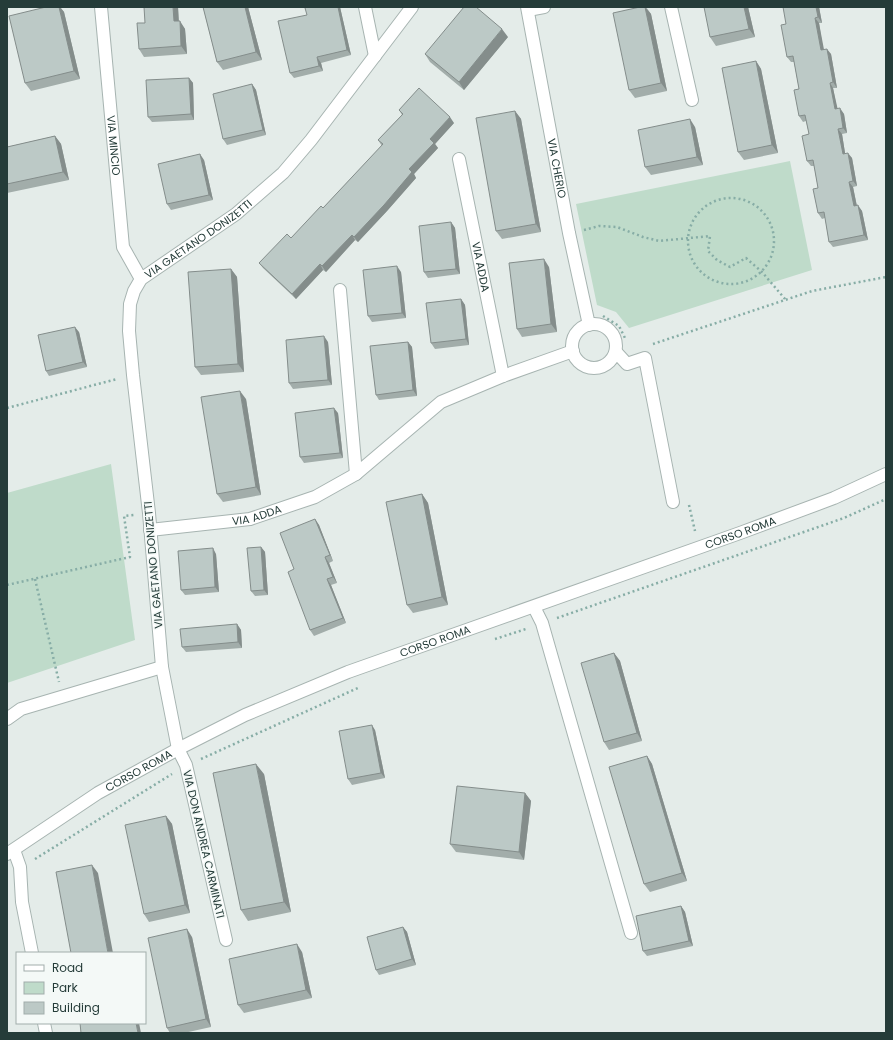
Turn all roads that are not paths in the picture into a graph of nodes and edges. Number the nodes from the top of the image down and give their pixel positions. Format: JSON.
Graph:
{"nodes":[{"id":1,"x":101,"y":7,"type":"edge"},
{"id":2,"x":365,"y":7,"type":"edge"},
{"id":3,"x":412,"y":7,"type":"edge"},
{"id":4,"x":544,"y":7,"type":"edge"},
{"id":5,"x":671,"y":7,"type":"edge"},
{"id":6,"x":528,"y":9,"type":"edge"},
{"id":7,"x":375,"y":56,"type":"junction"},
{"id":8,"x":692,"y":100,"type":"dead end"},
{"id":9,"x":459,"y":159,"type":"dead end"},
{"id":10,"x":141,"y":279,"type":"junction"},
{"id":11,"x":340,"y":290,"type":"dead end"},
{"id":12,"x":589,"y":325,"type":"junction"},
{"id":13,"x":573,"y":352,"type":"junction"},
{"id":14,"x":616,"y":352,"type":"junction"},
{"id":15,"x":503,"y":376,"type":"junction"},
{"id":16,"x":356,"y":474,"type":"junction"},
{"id":17,"x":886,"y":474,"type":"edge"},
{"id":18,"x":673,"y":502,"type":"road end"},
{"id":19,"x":150,"y":530,"type":"junction"},
{"id":20,"x":534,"y":606,"type":"junction"},
{"id":21,"x":162,"y":667,"type":"junction"},
{"id":22,"x":7,"y":719,"type":"edge"},
{"id":23,"x":178,"y":749,"type":"junction"},
{"id":24,"x":10,"y":852,"type":"edge"},
{"id":25,"x":631,"y":932,"type":"dead end"},
{"id":26,"x":226,"y":940,"type":"dead end"},
{"id":27,"x":32,"y":952,"type":"edge"}],
"edges":[{"from":1,"to":10,"type":"street","name":"VIA MINCIO"},
{"from":2,"to":7,"type":"street"},
{"from":3,"to":7,"type":"street","name":"VIA GAETANO DONIZETTI"},
{"from":4,"to":6,"type":"street","name":"VIA CHERIO"},
{"from":5,"to":8,"type":"street"},
{"from":6,"to":12,"type":"street","name":"VIA CHERIO"},
{"from":7,"to":10,"type":"street","name":"VIA GAETANO DONIZETTI"},
{"from":9,"to":15,"type":"street","name":"VIA ADDA"},
{"from":10,"to":19,"type":"street","name":"VIA GAETANO DONIZETTI"},
{"from":11,"to":16,"type":"street"},
{"from":12,"to":13,"type":"street"},
{"from":12,"to":14,"type":"street"},
{"from":13,"to":14,"type":"street"},
{"from":13,"to":15,"type":"street","name":"VIA ADDA"},
{"from":14,"to":18,"type":"street"},
{"from":15,"to":16,"type":"street","name":"VIA ADDA"},
{"from":16,"to":19,"type":"street","name":"VIA ADDA"},
{"from":17,"to":20,"type":"street","name":"CORSO ROMA"},
{"from":19,"to":21,"type":"street","name":"VIA GAETANO DONIZETTI"},
{"from":20,"to":23,"type":"street","name":"CORSO ROMA"},
{"from":20,"to":25,"type":"street"},
{"from":21,"to":22,"type":"street"},
{"from":21,"to":23,"type":"street","name":"VIA GAETANO DONIZETTI"},
{"from":23,"to":24,"type":"street","name":"CORSO ROMA"},
{"from":23,"to":26,"type":"street","name":"VIA DON ANDREA CARMINATI"},
{"from":24,"to":27,"type":"street"}]}
